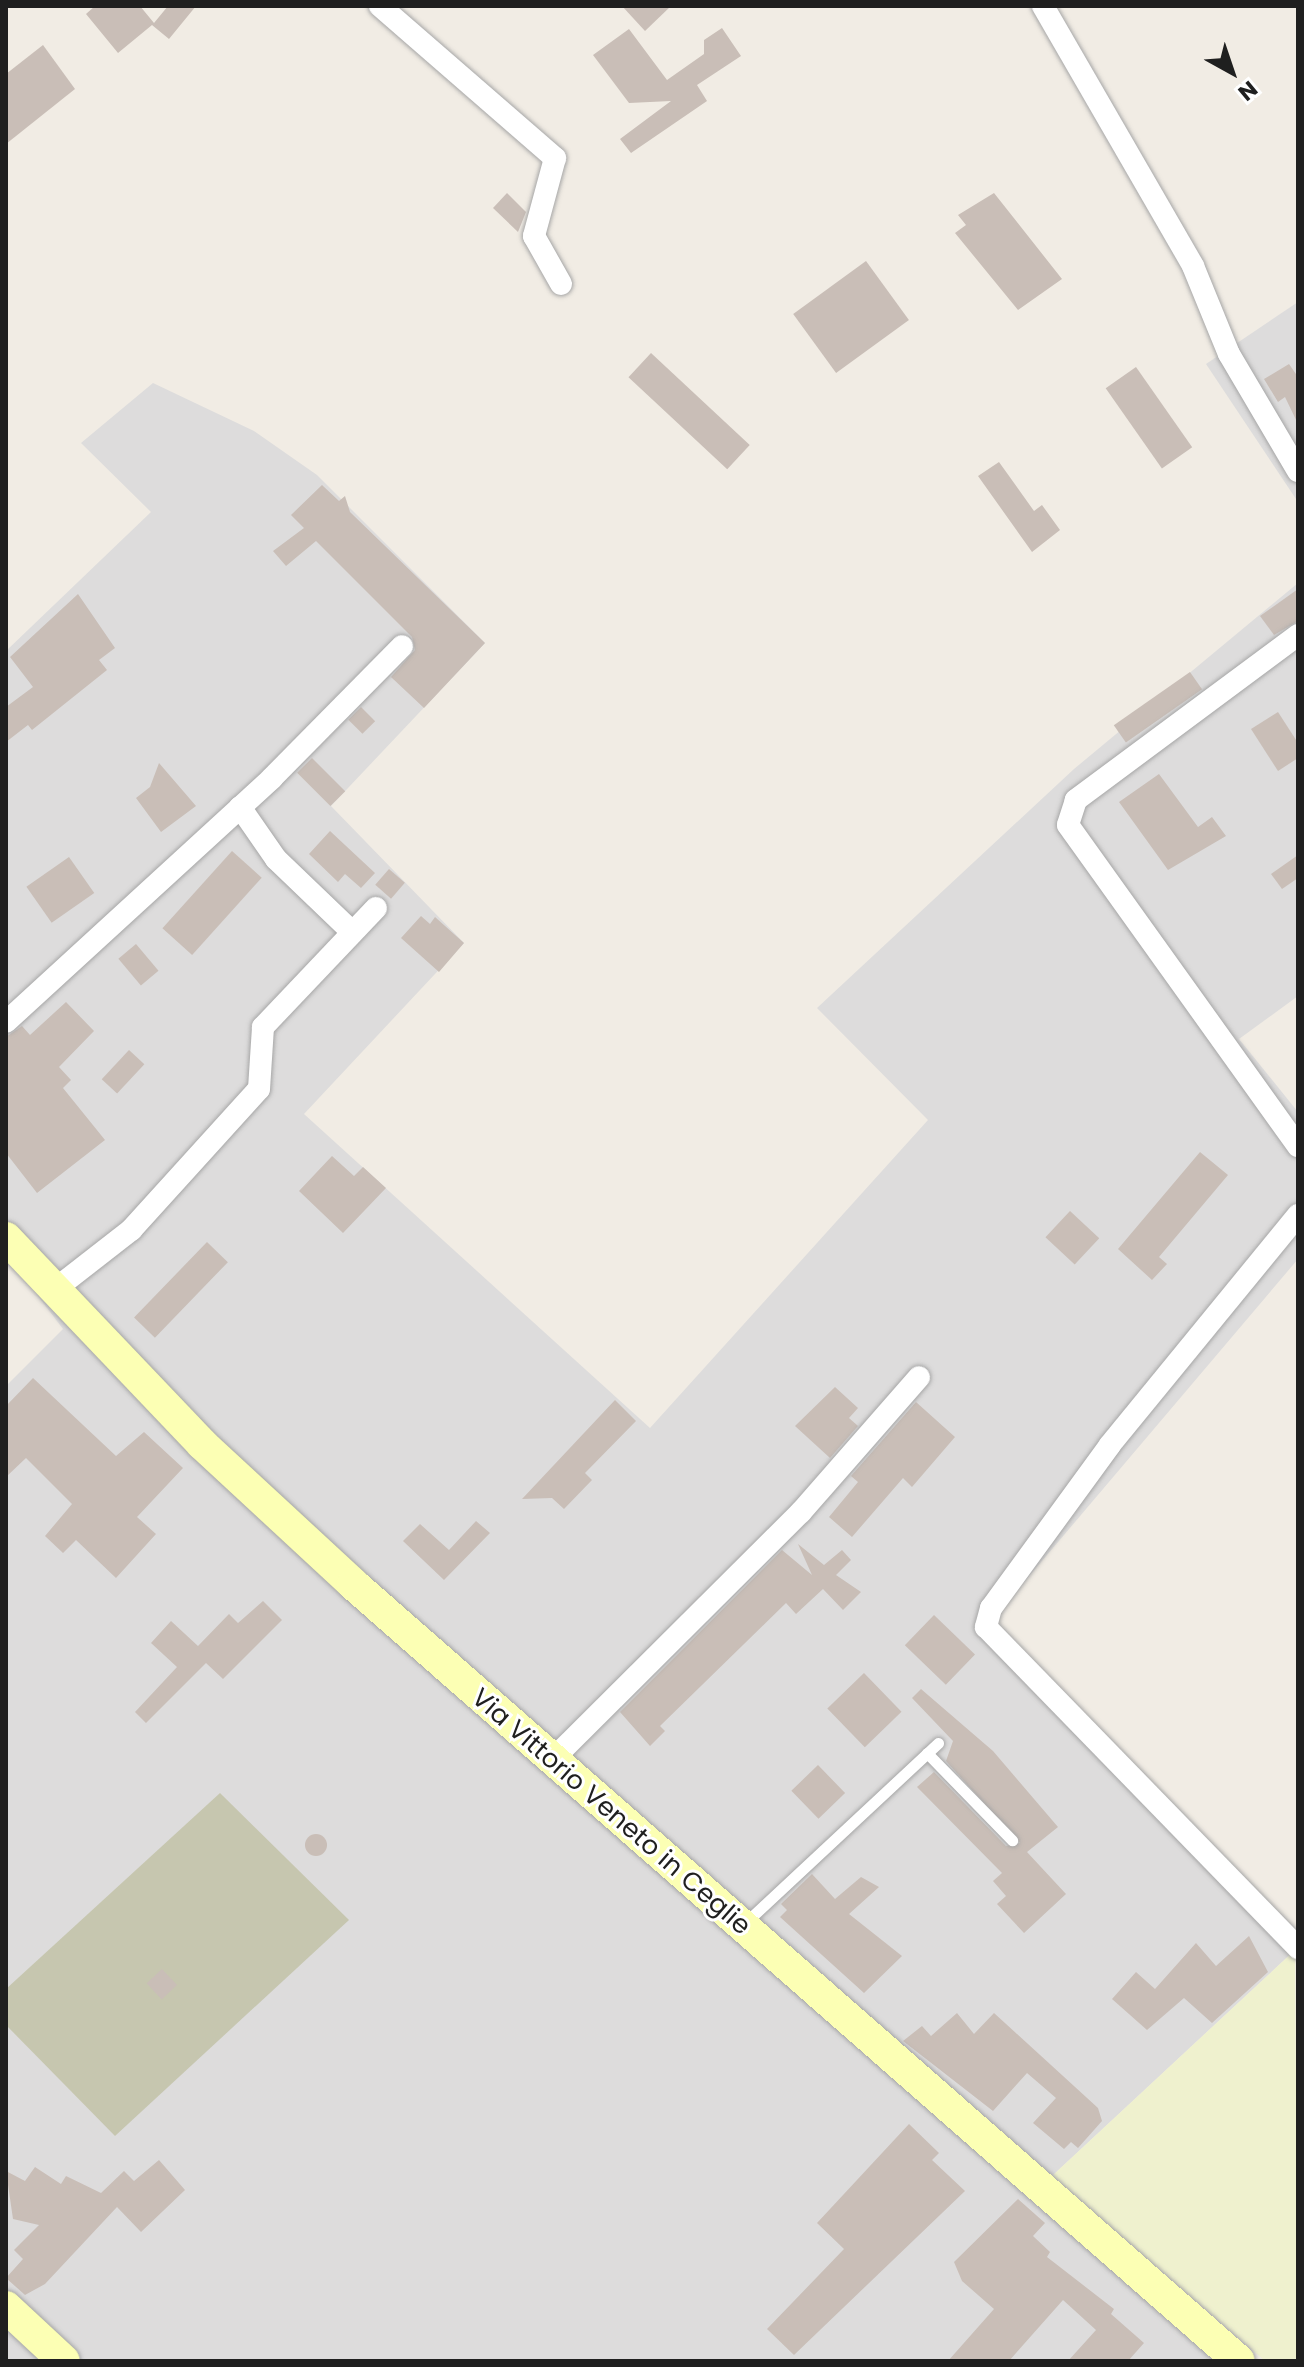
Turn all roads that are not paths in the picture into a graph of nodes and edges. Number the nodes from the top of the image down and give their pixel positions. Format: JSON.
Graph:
{"nodes":[{"id":1,"x":380,"y":6,"type":"edge"},
{"id":2,"x":1043,"y":6,"type":"edge"},
{"id":3,"x":561,"y":284,"type":"dead end"},
{"id":4,"x":1298,"y":471,"type":"edge"},
{"id":5,"x":1298,"y":635,"type":"edge"},
{"id":6,"x":402,"y":646,"type":"dead end"},
{"id":7,"x":240,"y":807,"type":"junction"},
{"id":8,"x":376,"y":908,"type":"dead end"},
{"id":9,"x":351,"y":931,"type":"junction"},
{"id":10,"x":6,"y":1022,"type":"edge"},
{"id":11,"x":1298,"y":1146,"type":"edge"},
{"id":12,"x":1298,"y":1215,"type":"edge"},
{"id":13,"x":6,"y":1238,"type":"edge"},
{"id":14,"x":54,"y":1290,"type":"junction"},
{"id":15,"x":919,"y":1377,"type":"dead end"},
{"id":16,"x":938,"y":1743,"type":"dead end"},
{"id":17,"x":927,"y":1753,"type":"junction"},
{"id":18,"x":552,"y":1760,"type":"junction"},
{"id":19,"x":1012,"y":1840,"type":"dead end"},
{"id":20,"x":741,"y":1927,"type":"junction"},
{"id":21,"x":1298,"y":1948,"type":"edge"},
{"id":22,"x":6,"y":2307,"type":"edge"},
{"id":23,"x":64,"y":2361,"type":"edge"},
{"id":24,"x":1239,"y":2361,"type":"edge"}],
"edges":[{"from":1,"to":3,"type":"street"},
{"from":2,"to":4,"type":"street"},
{"from":5,"to":11,"type":"street"},
{"from":6,"to":7,"type":"street"},
{"from":7,"to":9,"type":"street"},
{"from":7,"to":10,"type":"street"},
{"from":8,"to":9,"type":"street"},
{"from":9,"to":14,"type":"street"},
{"from":12,"to":21,"type":"street"},
{"from":13,"to":14,"type":"main road","name":"Via Vittorio Veneto in Ceglie"},
{"from":14,"to":18,"type":"main road","name":"Via Vittorio Veneto in Ceglie"},
{"from":15,"to":18,"type":"street"},
{"from":16,"to":17,"type":"lane"},
{"from":17,"to":19,"type":"lane"},
{"from":17,"to":20,"type":"lane"},
{"from":18,"to":20,"type":"main road","name":"Via Vittorio Veneto in Ceglie"},
{"from":20,"to":24,"type":"main road","name":"Via Vittorio Veneto in Ceglie"},
{"from":22,"to":23,"type":"main road"}]}
